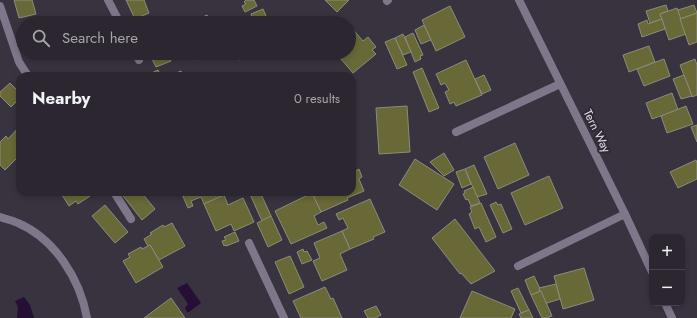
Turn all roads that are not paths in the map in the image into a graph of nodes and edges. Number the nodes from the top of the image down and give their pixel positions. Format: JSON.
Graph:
{"nodes":[{"id":1,"x":108,"y":0,"type":"edge"},
{"id":2,"x":519,"y":0,"type":"edge"},
{"id":3,"x":0,"y":6,"type":"edge"},
{"id":4,"x":116,"y":16,"type":"edge"},
{"id":5,"x":16,"y":55,"type":"edge"},
{"id":6,"x":19,"y":60,"type":"edge"},
{"id":7,"x":26,"y":72,"type":"edge"},
{"id":8,"x":560,"y":84,"type":"junction"},
{"id":9,"x":456,"y":132,"type":"dead end"},
{"id":10,"x":117,"y":196,"type":"edge"},
{"id":11,"x":625,"y":214,"type":"junction"},
{"id":12,"x":0,"y":217,"type":"edge"},
{"id":13,"x":131,"y":219,"type":"dead end"},
{"id":14,"x":249,"y":243,"type":"dead end"},
{"id":15,"x":518,"y":266,"type":"dead end"},
{"id":16,"x":651,"y":270,"type":"edge"},
{"id":17,"x":666,"y":306,"type":"edge"},
{"id":18,"x":87,"y":318,"type":"edge"},
{"id":19,"x":284,"y":318,"type":"edge"},
{"id":20,"x":672,"y":318,"type":"edge"}],
"edges":[{"from":1,"to":4,"type":"street"},
{"from":2,"to":8,"type":"street","name":"Tern Way"},
{"from":3,"to":5,"type":"street"},
{"from":6,"to":7,"type":"street"},
{"from":8,"to":9,"type":"street"},
{"from":8,"to":11,"type":"street","name":"Tern Way"},
{"from":10,"to":13,"type":"street"},
{"from":11,"to":15,"type":"street"},
{"from":11,"to":16,"type":"street","name":"Tern Way"},
{"from":12,"to":18,"type":"street"},
{"from":14,"to":19,"type":"street"},
{"from":17,"to":20,"type":"street"}]}
